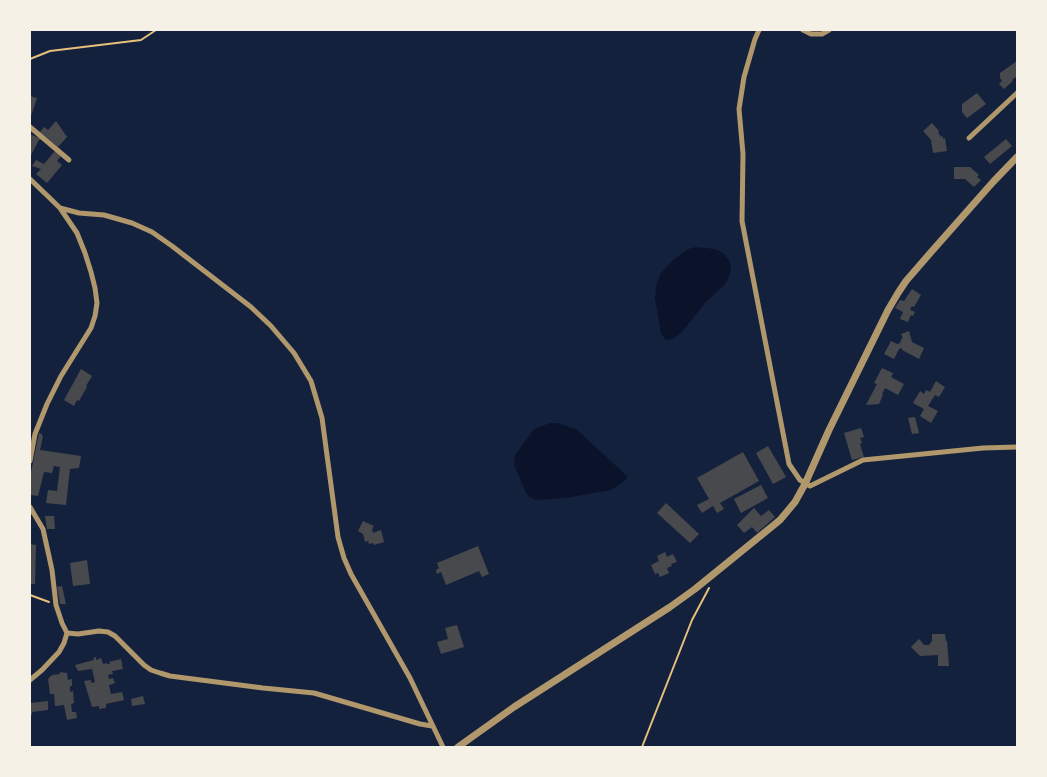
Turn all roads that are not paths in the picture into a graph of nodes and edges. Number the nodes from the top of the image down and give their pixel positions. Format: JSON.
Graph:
{"nodes":[{"id":1,"x":759,"y":30,"type":"edge"},
{"id":2,"x":803,"y":30,"type":"edge"},
{"id":3,"x":829,"y":30,"type":"edge"},
{"id":4,"x":1017,"y":93,"type":"edge"},
{"id":5,"x":30,"y":127,"type":"edge"},
{"id":6,"x":969,"y":138,"type":"dead end"},
{"id":7,"x":1017,"y":157,"type":"edge"},
{"id":8,"x":69,"y":160,"type":"dead end"},
{"id":9,"x":30,"y":179,"type":"edge"},
{"id":10,"x":60,"y":208,"type":"junction"},
{"id":11,"x":1017,"y":447,"type":"edge"},
{"id":12,"x":30,"y":461,"type":"edge"},
{"id":13,"x":805,"y":484,"type":"junction"},
{"id":14,"x":30,"y":507,"type":"edge"},
{"id":15,"x":67,"y":633,"type":"junction"},
{"id":16,"x":30,"y":680,"type":"edge"},
{"id":17,"x":432,"y":726,"type":"junction"},
{"id":18,"x":443,"y":747,"type":"edge"},
{"id":19,"x":458,"y":747,"type":"edge"}],
"edges":[{"from":1,"to":13,"type":"street"},
{"from":2,"to":3,"type":"street"},
{"from":4,"to":6,"type":"street"},
{"from":5,"to":8,"type":"street"},
{"from":7,"to":13,"type":"street"},
{"from":9,"to":10,"type":"street"},
{"from":10,"to":12,"type":"street"},
{"from":10,"to":17,"type":"street"},
{"from":11,"to":13,"type":"street"},
{"from":13,"to":19,"type":"street"},
{"from":14,"to":15,"type":"street"},
{"from":15,"to":16,"type":"street"},
{"from":15,"to":17,"type":"street"},
{"from":17,"to":18,"type":"street"}]}
